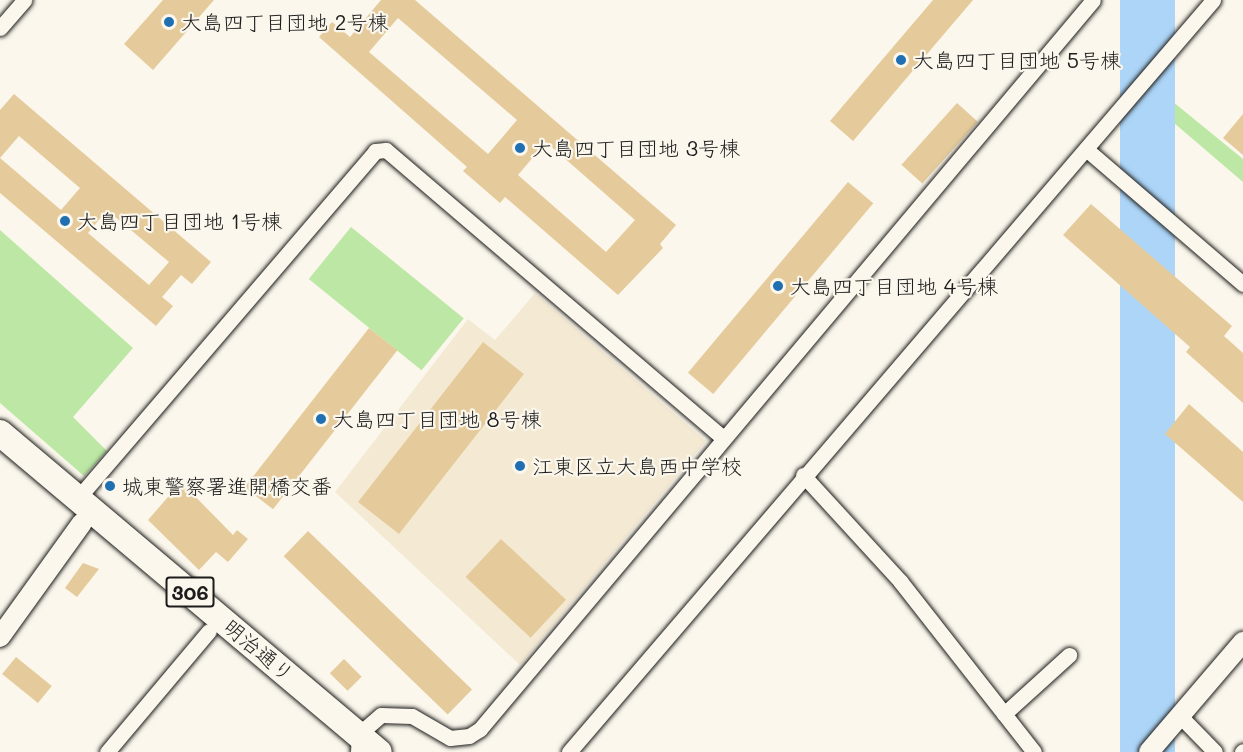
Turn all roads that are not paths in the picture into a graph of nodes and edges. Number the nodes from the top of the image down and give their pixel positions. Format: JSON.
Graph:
{"nodes":[{"id":1,"x":24,"y":0,"type":"edge"},
{"id":2,"x":1093,"y":0,"type":"edge"},
{"id":3,"x":1213,"y":0,"type":"edge"},
{"id":4,"x":0,"y":28,"type":"edge"},
{"id":5,"x":1086,"y":150,"type":"junction"},
{"id":6,"x":1243,"y":284,"type":"edge"},
{"id":7,"x":0,"y":433,"type":"edge"},
{"id":8,"x":722,"y":437,"type":"junction"},
{"id":9,"x":0,"y":454,"type":"edge"},
{"id":10,"x":803,"y":475,"type":"junction"},
{"id":11,"x":78,"y":498,"type":"junction"},
{"id":12,"x":82,"y":523,"type":"junction"},
{"id":13,"x":209,"y":631,"type":"junction"},
{"id":14,"x":0,"y":637,"type":"edge"},
{"id":15,"x":1243,"y":642,"type":"edge"},
{"id":16,"x":1069,"y":655,"type":"dead end"},
{"id":17,"x":1004,"y":714,"type":"junction"},
{"id":18,"x":1180,"y":717,"type":"junction"},
{"id":19,"x":356,"y":746,"type":"edge"},
{"id":20,"x":107,"y":752,"type":"edge"},
{"id":21,"x":380,"y":752,"type":"edge"},
{"id":22,"x":568,"y":752,"type":"edge"},
{"id":23,"x":1034,"y":752,"type":"edge"},
{"id":24,"x":1149,"y":752,"type":"edge"},
{"id":25,"x":1215,"y":752,"type":"edge"}],
"edges":[{"from":1,"to":4,"type":"street"},
{"from":2,"to":8,"type":"street"},
{"from":3,"to":5,"type":"street"},
{"from":5,"to":6,"type":"street"},
{"from":5,"to":10,"type":"street"},
{"from":7,"to":11,"type":"main road","name":"明治通り","number":"306"},
{"from":8,"to":11,"type":"street"},
{"from":8,"to":19,"type":"street"},
{"from":9,"to":12,"type":"main road","name":"明治通り","number":"306"},
{"from":10,"to":17,"type":"street"},
{"from":10,"to":22,"type":"street"},
{"from":11,"to":12,"type":"street"},
{"from":11,"to":19,"type":"main road","name":"明治通り","number":"306"},
{"from":12,"to":13,"type":"main road","name":"明治通り","number":"306"},
{"from":12,"to":14,"type":"street"},
{"from":13,"to":19,"type":"main road","name":"明治通り","number":"306"},
{"from":13,"to":20,"type":"street"},
{"from":15,"to":18,"type":"street"},
{"from":16,"to":17,"type":"street"},
{"from":17,"to":23,"type":"street"},
{"from":18,"to":24,"type":"street"},
{"from":18,"to":25,"type":"street"},
{"from":19,"to":21,"type":"main road","name":"明治通り","number":"306"}]}
